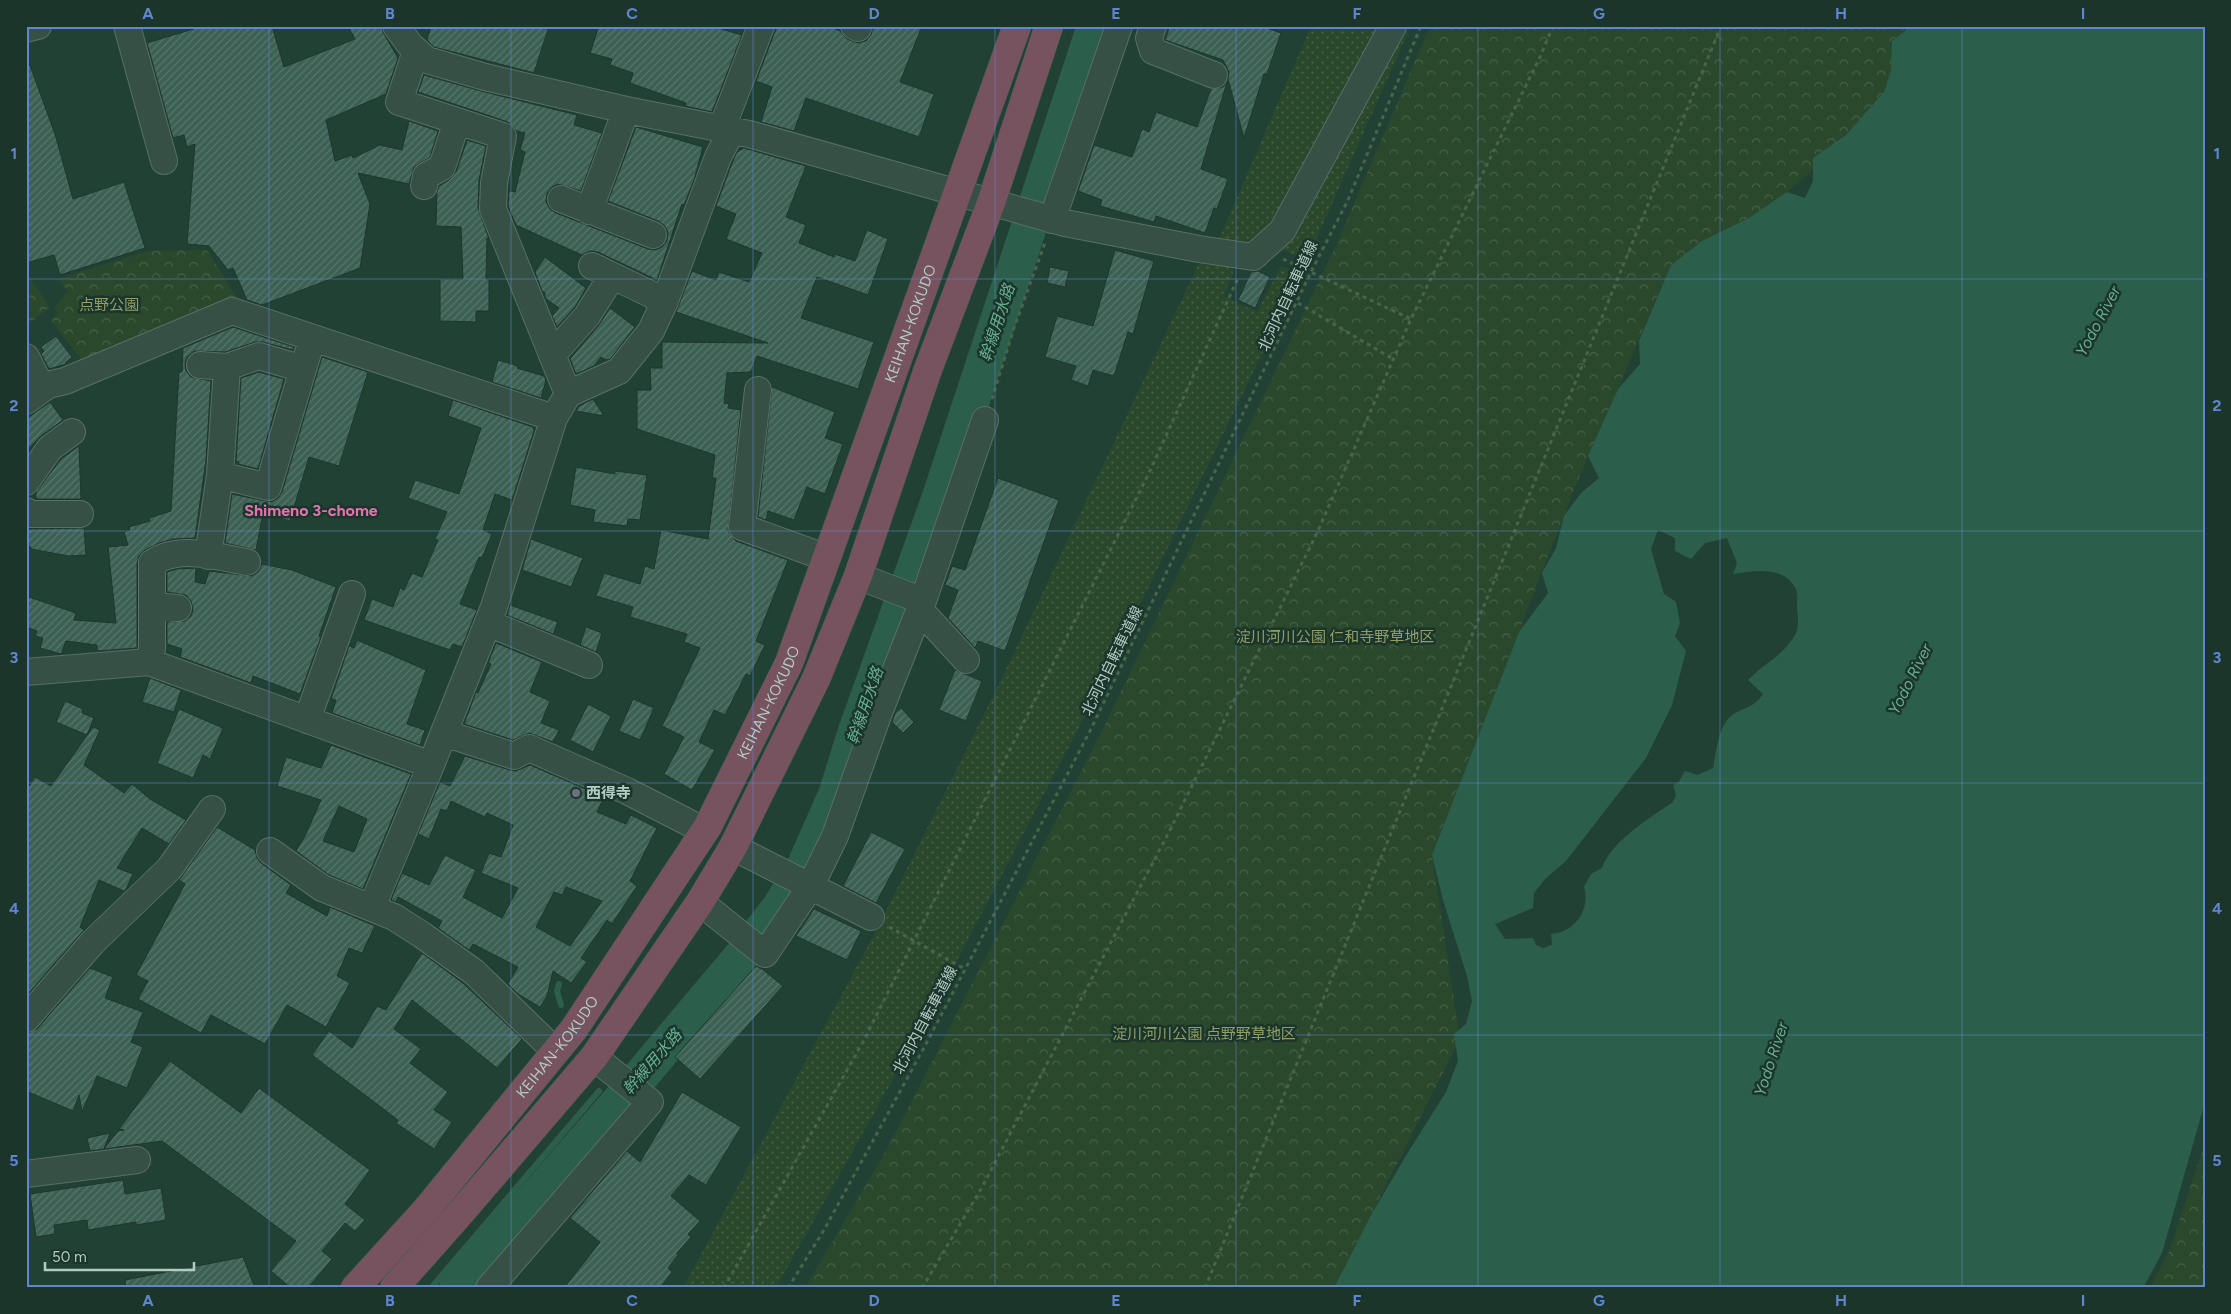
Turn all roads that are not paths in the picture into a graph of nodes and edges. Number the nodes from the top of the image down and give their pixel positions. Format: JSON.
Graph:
{"nodes":[{"id":1,"x":38,"y":26,"type":"edge"},
{"id":2,"x":127,"y":26,"type":"edge"},
{"id":3,"x":1017,"y":26,"type":"edge"},
{"id":4,"x":1049,"y":26,"type":"edge"},
{"id":5,"x":1119,"y":26,"type":"edge"},
{"id":6,"x":1153,"y":26,"type":"edge"},
{"id":7,"x":1393,"y":26,"type":"edge"},
{"id":8,"x":757,"y":27,"type":"edge"},
{"id":9,"x":26,"y":29,"type":"edge"},
{"id":10,"x":410,"y":37,"type":"edge"},
{"id":11,"x":1214,"y":75,"type":"dead end"},
{"id":12,"x":626,"y":110,"type":"junction"},
{"id":13,"x":457,"y":121,"type":"junction"},
{"id":14,"x":727,"y":129,"type":"junction"},
{"id":15,"x":164,"y":161,"type":"dead end"},
{"id":16,"x":424,"y":186,"type":"dead end"},
{"id":17,"x":956,"y":193,"type":"junction"},
{"id":18,"x":561,"y":199,"type":"dead end"},
{"id":19,"x":991,"y":203,"type":"junction"},
{"id":20,"x":589,"y":211,"type":"junction"},
{"id":21,"x":1048,"y":219,"type":"junction"},
{"id":22,"x":653,"y":235,"type":"dead end"},
{"id":23,"x":665,"y":302,"type":"junction"},
{"id":24,"x":312,"y":339,"type":"junction"},
{"id":25,"x":552,"y":355,"type":"junction"},
{"id":26,"x":26,"y":357,"type":"edge"},
{"id":27,"x":200,"y":366,"type":"dead end"},
{"id":28,"x":227,"y":367,"type":"junction"},
{"id":29,"x":303,"y":369,"type":"junction"},
{"id":30,"x":758,"y":390,"type":"dead end"},
{"id":31,"x":568,"y":394,"type":"junction"},
{"id":32,"x":34,"y":395,"type":"edge"},
{"id":33,"x":554,"y":418,"type":"junction"},
{"id":34,"x":985,"y":420,"type":"road end"},
{"id":35,"x":72,"y":432,"type":"dead end"},
{"id":36,"x":220,"y":475,"type":"junction"},
{"id":37,"x":26,"y":482,"type":"edge"},
{"id":38,"x":26,"y":512,"type":"edge"},
{"id":39,"x":80,"y":514,"type":"dead end"},
{"id":40,"x":208,"y":556,"type":"junction"},
{"id":41,"x":827,"y":558,"type":"junction"},
{"id":42,"x":247,"y":562,"type":"dead end"},
{"id":43,"x":869,"y":580,"type":"junction"},
{"id":44,"x":352,"y":594,"type":"dead end"},
{"id":45,"x":922,"y":605,"type":"junction"},
{"id":46,"x":488,"y":622,"type":"junction"},
{"id":47,"x":966,"y":660,"type":"dead end"},
{"id":48,"x":149,"y":662,"type":"junction"},
{"id":49,"x":589,"y":665,"type":"dead end"},
{"id":50,"x":26,"y":672,"type":"edge"},
{"id":51,"x":308,"y":720,"type":"junction"},
{"id":52,"x":444,"y":733,"type":"junction"},
{"id":53,"x":432,"y":765,"type":"junction"},
{"id":54,"x":212,"y":809,"type":"dead end"},
{"id":55,"x":705,"y":831,"type":"junction"},
{"id":56,"x":733,"y":847,"type":"junction"},
{"id":57,"x":270,"y":851,"type":"dead end"},
{"id":58,"x":810,"y":887,"type":"junction"},
{"id":59,"x":700,"y":902,"type":"junction"},
{"id":60,"x":372,"y":906,"type":"junction"},
{"id":61,"x":871,"y":917,"type":"road end"},
{"id":62,"x":26,"y":1019,"type":"edge"},
{"id":63,"x":555,"y":1052,"type":"junction"},
{"id":64,"x":594,"y":1057,"type":"junction"},
{"id":65,"x":137,"y":1160,"type":"dead end"},
{"id":66,"x":26,"y":1174,"type":"edge"},
{"id":67,"x":355,"y":1288,"type":"edge"},
{"id":68,"x":394,"y":1288,"type":"edge"},
{"id":69,"x":489,"y":1288,"type":"edge"}],
"edges":[{"from":1,"to":9,"type":"street"},
{"from":2,"to":15,"type":"street"},
{"from":3,"to":17,"type":"highway","name":"KEIHAN-KOKUDO"},
{"from":4,"to":19,"type":"highway","name":"KEIHAN-KOKUDO"},
{"from":5,"to":21,"type":"street"},
{"from":6,"to":11,"type":"street"},
{"from":7,"to":21,"type":"street"},
{"from":8,"to":14,"type":"street"},
{"from":10,"to":12,"type":"street"},
{"from":10,"to":13,"type":"street"},
{"from":12,"to":14,"type":"street"},
{"from":12,"to":20,"type":"street"},
{"from":13,"to":16,"type":"street"},
{"from":13,"to":25,"type":"street"},
{"from":14,"to":17,"type":"street"},
{"from":14,"to":23,"type":"street"},
{"from":17,"to":19,"type":"street"},
{"from":17,"to":41,"type":"highway","name":"KEIHAN-KOKUDO"},
{"from":18,"to":20,"type":"street"},
{"from":19,"to":21,"type":"street"},
{"from":19,"to":43,"type":"highway","name":"KEIHAN-KOKUDO"},
{"from":20,"to":22,"type":"street"},
{"from":23,"to":25,"type":"street"},
{"from":23,"to":31,"type":"street"},
{"from":24,"to":29,"type":"street"},
{"from":24,"to":32,"type":"street"},
{"from":24,"to":33,"type":"street"},
{"from":25,"to":31,"type":"street"},
{"from":26,"to":32,"type":"street"},
{"from":27,"to":28,"type":"street"},
{"from":28,"to":29,"type":"street"},
{"from":28,"to":36,"type":"street"},
{"from":29,"to":36,"type":"street"},
{"from":30,"to":41,"type":"street"},
{"from":31,"to":33,"type":"street"},
{"from":33,"to":46,"type":"street"},
{"from":34,"to":45,"type":"street"},
{"from":35,"to":37,"type":"street"},
{"from":36,"to":40,"type":"street"},
{"from":38,"to":39,"type":"street"},
{"from":40,"to":42,"type":"street"},
{"from":40,"to":48,"type":"street"},
{"from":41,"to":55,"type":"highway","name":"KEIHAN-KOKUDO"},
{"from":43,"to":45,"type":"street"},
{"from":43,"to":56,"type":"highway","name":"KEIHAN-KOKUDO"},
{"from":44,"to":51,"type":"street"},
{"from":45,"to":47,"type":"street"},
{"from":45,"to":58,"type":"street"},
{"from":46,"to":49,"type":"street"},
{"from":46,"to":52,"type":"street"},
{"from":48,"to":50,"type":"street"},
{"from":48,"to":51,"type":"street"},
{"from":51,"to":53,"type":"street"},
{"from":52,"to":53,"type":"street"},
{"from":52,"to":55,"type":"street"},
{"from":53,"to":60,"type":"street"},
{"from":54,"to":62,"type":"street"},
{"from":55,"to":63,"type":"highway","name":"KEIHAN-KOKUDO"},
{"from":56,"to":58,"type":"street"},
{"from":56,"to":59,"type":"highway","name":"KEIHAN-KOKUDO"},
{"from":57,"to":60,"type":"street"},
{"from":58,"to":59,"type":"street"},
{"from":58,"to":61,"type":"street"},
{"from":59,"to":64,"type":"highway","name":"KEIHAN-KOKUDO"},
{"from":60,"to":63,"type":"street"},
{"from":63,"to":67,"type":"highway","name":"KEIHAN-KOKUDO"},
{"from":64,"to":68,"type":"highway","name":"KEIHAN-KOKUDO"},
{"from":64,"to":69,"type":"street"},
{"from":65,"to":66,"type":"street"}]}
